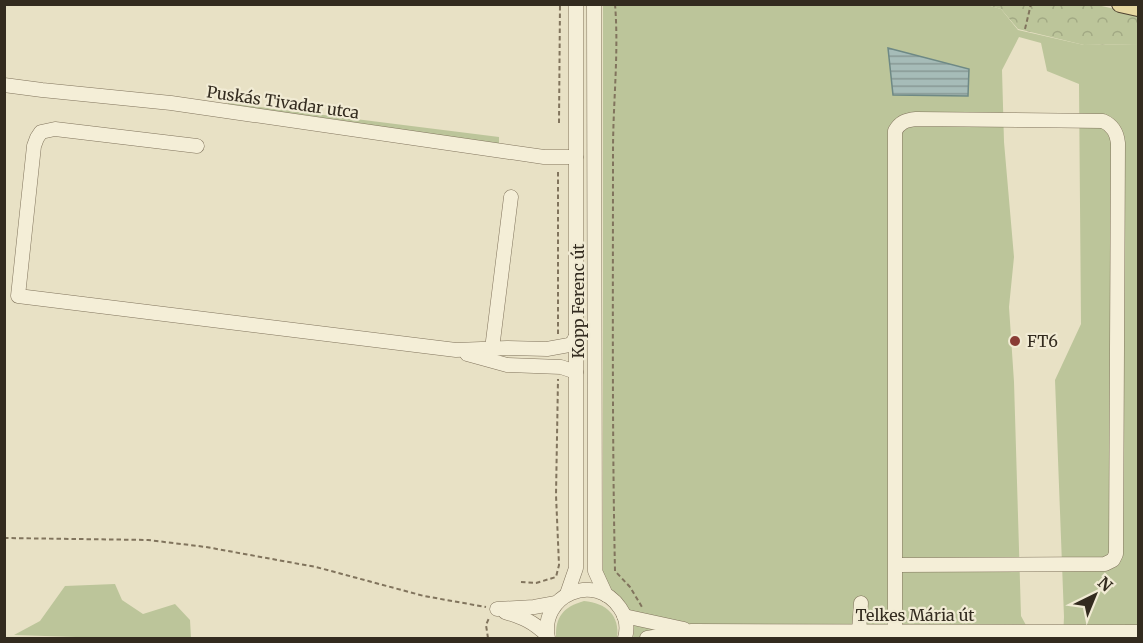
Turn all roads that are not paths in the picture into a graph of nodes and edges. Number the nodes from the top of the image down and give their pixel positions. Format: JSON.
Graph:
{"nodes":[{"id":1,"x":576,"y":4,"type":"edge"},
{"id":2,"x":594,"y":4,"type":"edge"},
{"id":3,"x":1120,"y":4,"type":"edge"},
{"id":4,"x":1138,"y":8,"type":"edge"},
{"id":5,"x":4,"y":85,"type":"edge"},
{"id":6,"x":197,"y":146,"type":"dead end"},
{"id":7,"x":576,"y":157,"type":"junction"},
{"id":8,"x":511,"y":197,"type":"dead end"},
{"id":9,"x":576,"y":336,"type":"junction"},
{"id":10,"x":492,"y":349,"type":"junction"},
{"id":11,"x":456,"y":351,"type":"junction"},
{"id":12,"x":576,"y":372,"type":"junction"},
{"id":13,"x":895,"y":565,"type":"junction"},
{"id":14,"x":606,"y":595,"type":"junction"},
{"id":15,"x":562,"y":599,"type":"junction"},
{"id":16,"x":861,"y":603,"type":"dead end"},
{"id":17,"x":624,"y":616,"type":"junction"},
{"id":18,"x":692,"y":631,"type":"junction"},
{"id":19,"x":859,"y":632,"type":"junction"},
{"id":20,"x":895,"y":632,"type":"junction"},
{"id":21,"x":1138,"y":632,"type":"edge"},
{"id":22,"x":952,"y":635,"type":"edge"},
{"id":23,"x":547,"y":637,"type":"edge"},
{"id":24,"x":625,"y":639,"type":"edge"},
{"id":25,"x":647,"y":639,"type":"edge"}],
"edges":[{"from":1,"to":7,"type":"street","name":"Kopp Ferenc út"},
{"from":2,"to":14,"type":"street","name":"Kopp Ferenc út"},
{"from":3,"to":4,"type":"main road"},
{"from":5,"to":7,"type":"street","name":"Puskás Tivadar utca"},
{"from":6,"to":11,"type":"street"},
{"from":7,"to":9,"type":"street","name":"Kopp Ferenc út"},
{"from":8,"to":10,"type":"street"},
{"from":9,"to":10,"type":"street"},
{"from":9,"to":12,"type":"street","name":"Kopp Ferenc út"},
{"from":10,"to":11,"type":"street"},
{"from":11,"to":12,"type":"street"},
{"from":12,"to":15,"type":"street","name":"Kopp Ferenc út"},
{"from":13,"to":13,"type":"street"},
{"from":13,"to":20,"type":"street"},
{"from":14,"to":15,"type":"street"},
{"from":14,"to":17,"type":"street","name":"Kopp Ferenc út"},
{"from":15,"to":23,"type":"street","name":"Kopp Ferenc út"},
{"from":15,"to":23,"type":"street"},
{"from":16,"to":19,"type":"street"},
{"from":17,"to":18,"type":"street"},
{"from":17,"to":24,"type":"street"},
{"from":18,"to":19,"type":"street","name":"Telkes Mária út"},
{"from":18,"to":25,"type":"street"},
{"from":19,"to":20,"type":"street","name":"Telkes Mária út"},
{"from":20,"to":22,"type":"street","name":"Telkes Mária út"},
{"from":21,"to":22,"type":"street","name":"Telkes Mária út"}]}
